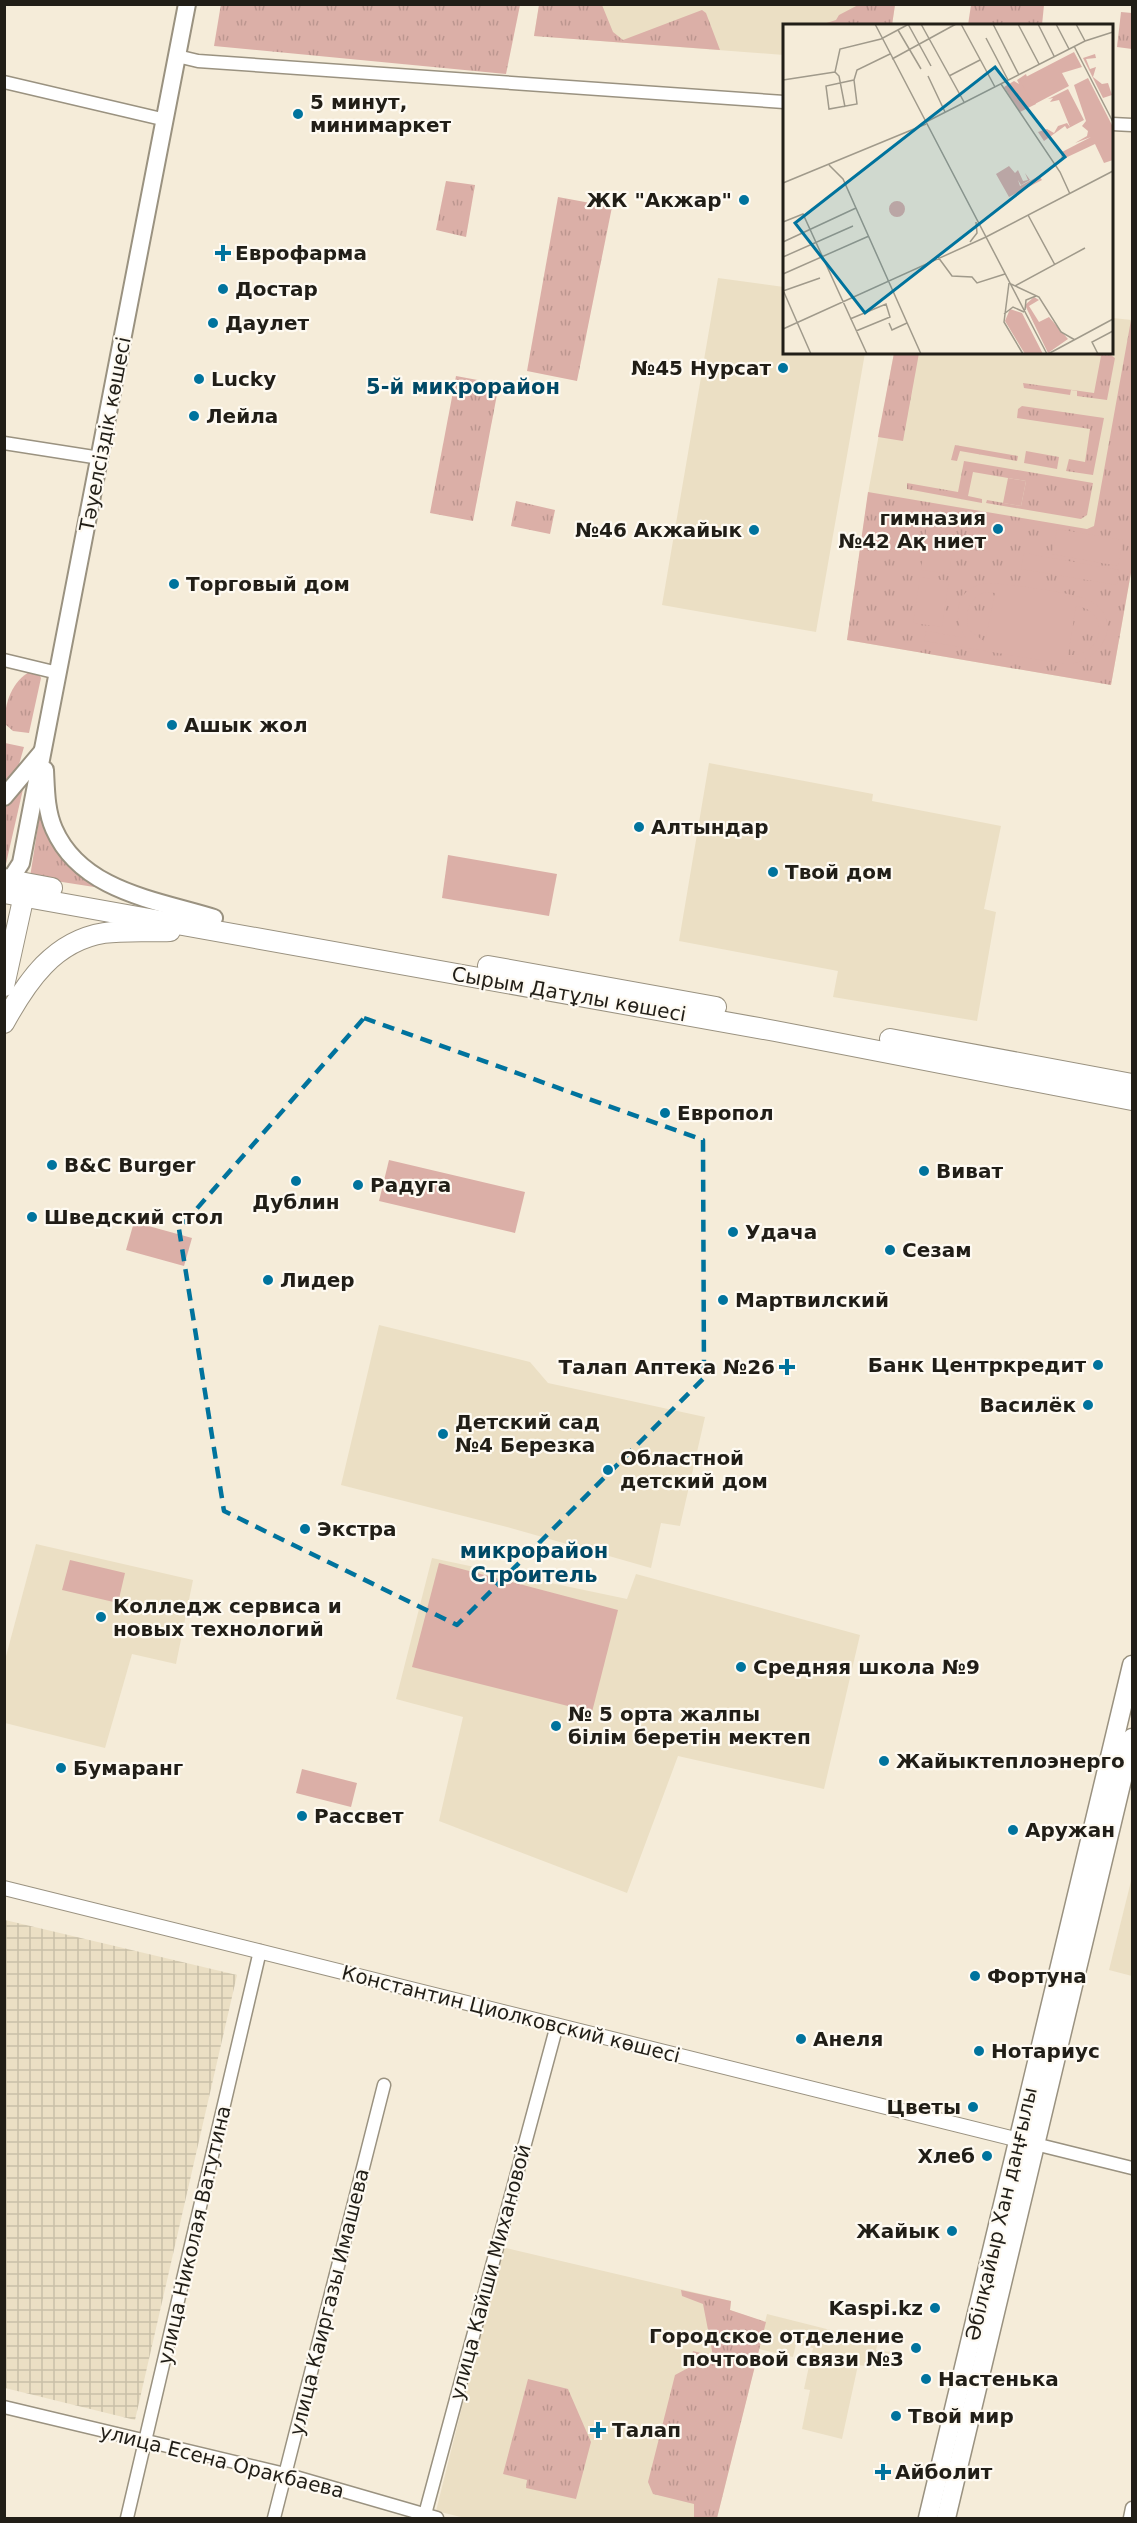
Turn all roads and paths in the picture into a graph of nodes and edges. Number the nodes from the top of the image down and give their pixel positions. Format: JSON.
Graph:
{"nodes":[{"id":1,"x":187,"y":4,"type":"edge"},
{"id":2,"x":177,"y":56,"type":"junction"},
{"id":3,"x":4,"y":82,"type":"edge"},
{"id":4,"x":783,"y":102,"type":"edge"},
{"id":5,"x":166,"y":120,"type":"junction"},
{"id":6,"x":1113,"y":124,"type":"edge"},
{"id":7,"x":1132,"y":125,"type":"edge"},
{"id":8,"x":4,"y":442,"type":"edge"},
{"id":9,"x":100,"y":458,"type":"junction"},
{"id":10,"x":4,"y":660,"type":"edge"},
{"id":11,"x":58,"y":673,"type":"junction"},
{"id":12,"x":43,"y":751,"type":"junction"},
{"id":13,"x":4,"y":797,"type":"edge"},
{"id":14,"x":12,"y":890,"type":"edge"},
{"id":15,"x":213,"y":924,"type":"junction"},
{"id":16,"x":4,"y":986,"type":"edge"},
{"id":17,"x":4,"y":1023,"type":"edge"},
{"id":18,"x":1132,"y":1078,"type":"edge"},
{"id":19,"x":1132,"y":1084,"type":"edge"},
{"id":20,"x":1098,"y":1085,"type":"junction"},
{"id":21,"x":1132,"y":1100,"type":"edge"},
{"id":22,"x":1132,"y":1111,"type":"edge"},
{"id":23,"x":1132,"y":1665,"type":"edge"},
{"id":24,"x":1132,"y":1738,"type":"edge"},
{"id":25,"x":4,"y":1888,"type":"edge"},
{"id":26,"x":260,"y":1951,"type":"junction"},
{"id":27,"x":557,"y":2025,"type":"junction"},
{"id":28,"x":384,"y":2085,"type":"dead end"},
{"id":29,"x":1027,"y":2142,"type":"junction"},
{"id":30,"x":1132,"y":2168,"type":"edge"},
{"id":31,"x":4,"y":2407,"type":"edge"},
{"id":32,"x":146,"y":2441,"type":"junction"},
{"id":33,"x":285,"y":2474,"type":"junction"},
{"id":34,"x":1132,"y":2508,"type":"edge"},
{"id":35,"x":424,"y":2516,"type":"edge"},
{"id":36,"x":127,"y":2518,"type":"edge"},
{"id":37,"x":274,"y":2518,"type":"edge"},
{"id":38,"x":437,"y":2518,"type":"edge"},
{"id":39,"x":928,"y":2518,"type":"edge"},
{"id":40,"x":946,"y":2518,"type":"edge"},
{"id":41,"x":1130,"y":2518,"type":"edge"}],
"edges":[{"from":1,"to":2,"type":"main road","name":"Тәуелсіздік көшесі"},
{"from":2,"to":4,"type":"street"},
{"from":2,"to":5,"type":"main road","name":"Тәуелсіздік көшесі"},
{"from":3,"to":5,"type":"street"},
{"from":5,"to":9,"type":"main road","name":"Тәуелсіздік көшесі"},
{"from":6,"to":7,"type":"street"},
{"from":8,"to":9,"type":"street"},
{"from":9,"to":11,"type":"main road","name":"Тәуелсіздік көшесі"},
{"from":10,"to":11,"type":"street"},
{"from":11,"to":12,"type":"main road","name":"Тәуелсіздік көшесі"},
{"from":12,"to":13,"type":"main road"},
{"from":12,"to":14,"type":"main road","name":"Тәуелсіздік көшесі"},
{"from":12,"to":15,"type":"main road"},
{"from":14,"to":15,"type":"highway","name":"Сырым Датұлы көшесі"},
{"from":14,"to":16,"type":"highway"},
{"from":15,"to":17,"type":"highway"},
{"from":15,"to":20,"type":"highway","name":"Сырым Датұлы көшесі"},
{"from":18,"to":20,"type":"main road"},
{"from":19,"to":20,"type":"highway","name":"Сырым Датұлы көшесі"},
{"from":20,"to":21,"type":"highway","name":"Сырым Датұлы көшесі"},
{"from":20,"to":22,"type":"main road"},
{"from":23,"to":29,"type":"main road","name":"Әбілқайыр Хан даңғылы"},
{"from":24,"to":29,"type":"main road","name":"Әбілқайыр Хан даңғылы"},
{"from":25,"to":26,"type":"street","name":"Константин Циолковский көшесі"},
{"from":26,"to":27,"type":"street","name":"Константин Циолковский көшесі"},
{"from":26,"to":32,"type":"street","name":"улица Николая Ватутина"},
{"from":27,"to":29,"type":"street","name":"Константин Циолковский көшесі"},
{"from":27,"to":35,"type":"street","name":"улица Кайши Михановой"},
{"from":28,"to":33,"type":"street","name":"улица Каиргазы Имашева"},
{"from":29,"to":30,"type":"street"},
{"from":29,"to":39,"type":"main road","name":"Әбілқайыр Хан даңғылы"},
{"from":29,"to":40,"type":"main road","name":"Әбілқайыр Хан даңғылы"},
{"from":31,"to":32,"type":"street","name":"улица Есена Оракбаева"},
{"from":32,"to":33,"type":"street","name":"улица Есена Оракбаева"},
{"from":32,"to":36,"type":"street","name":"улица Николая Ватутина"},
{"from":33,"to":35,"type":"street","name":"улица Есена Оракбаева"},
{"from":33,"to":37,"type":"street","name":"улица Каиргазы Имашева"},
{"from":34,"to":41,"type":"street"},
{"from":35,"to":38,"type":"street","name":"улица Есена Оракбаева"}]}
